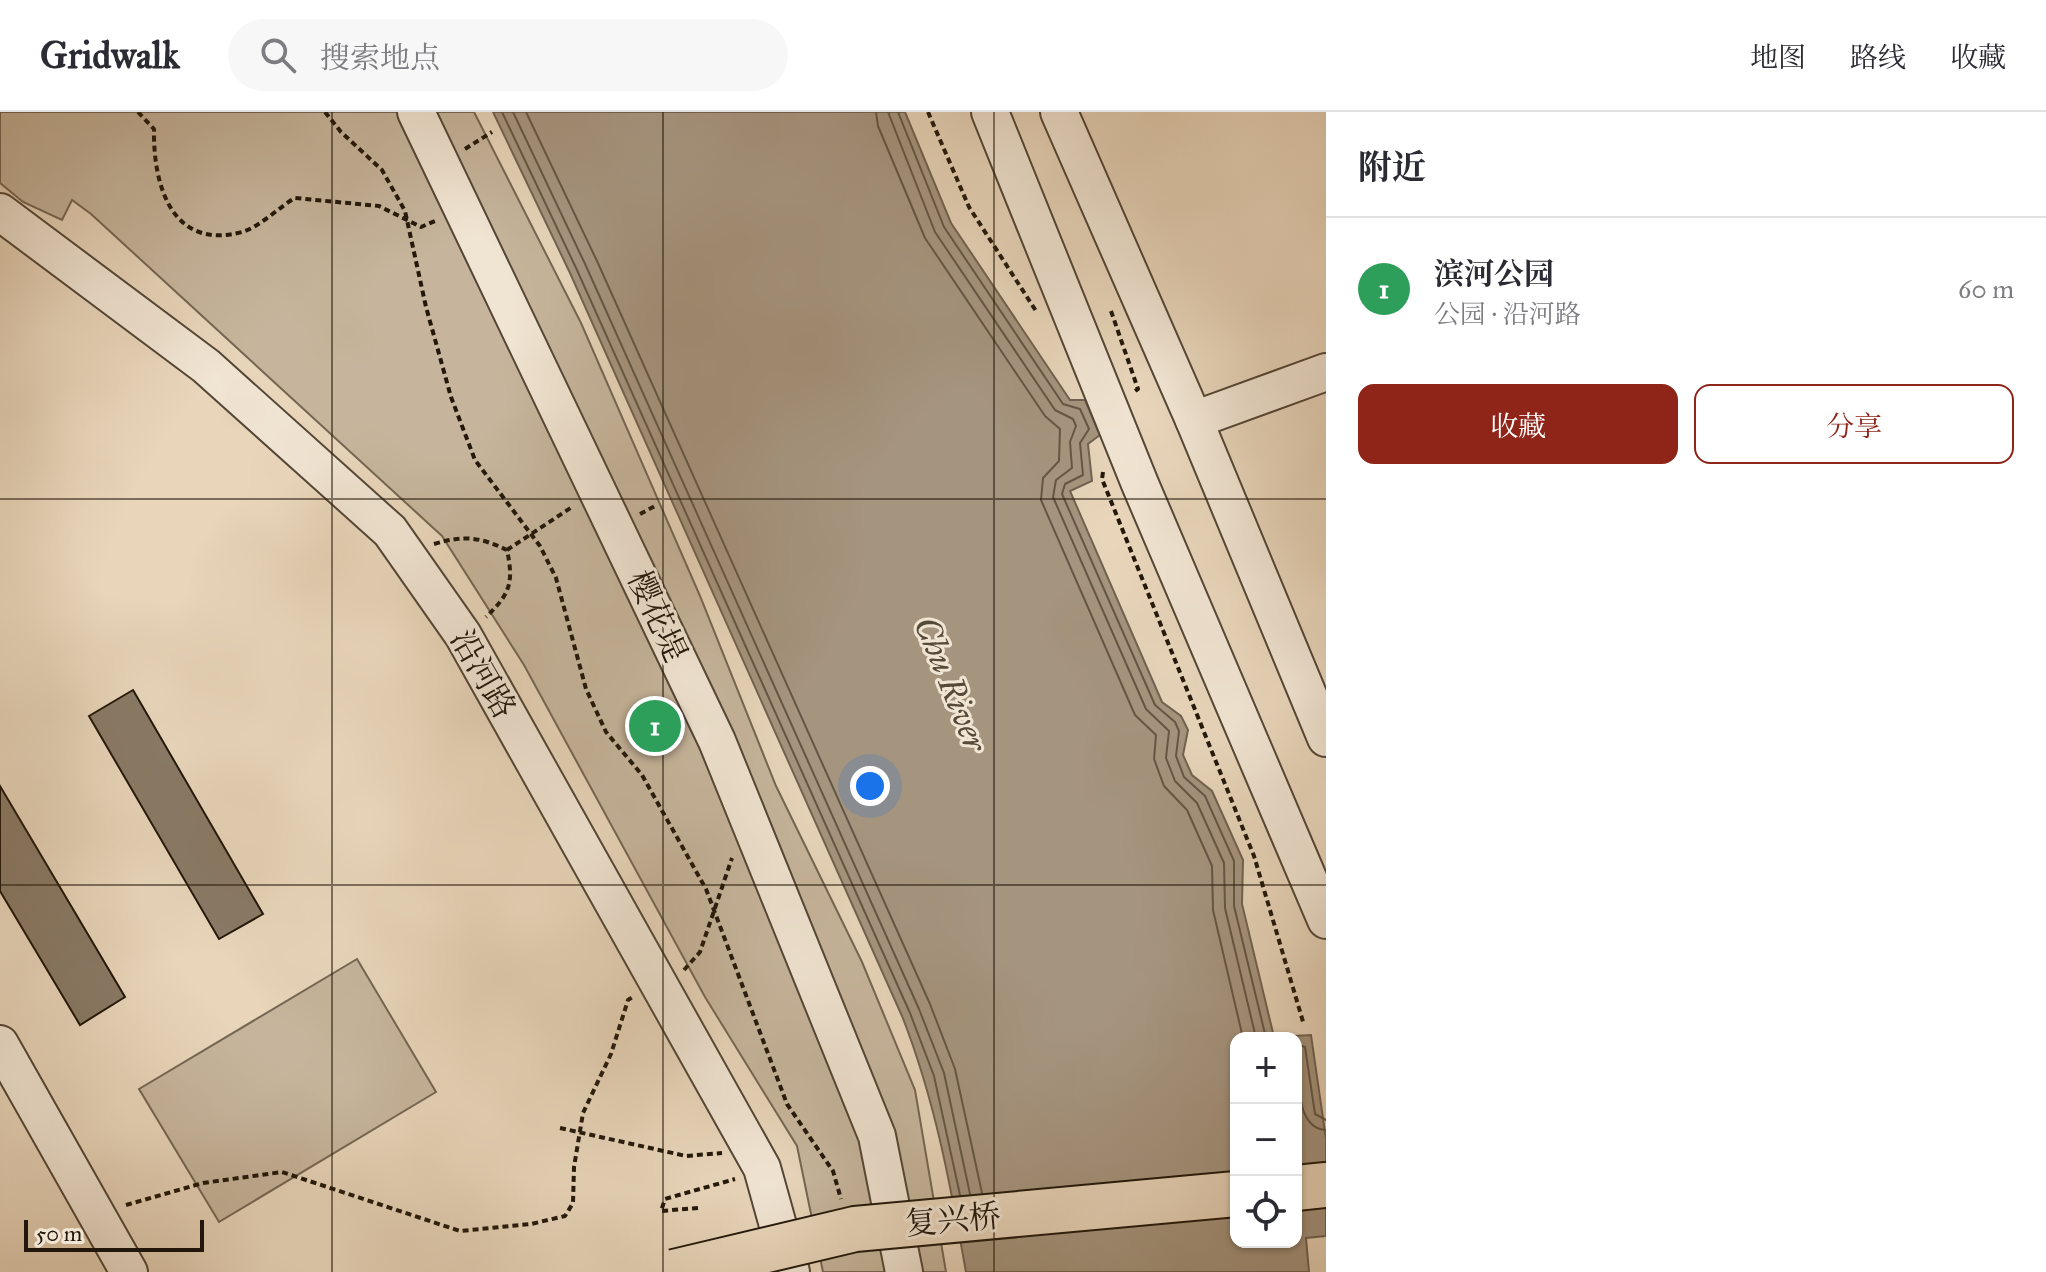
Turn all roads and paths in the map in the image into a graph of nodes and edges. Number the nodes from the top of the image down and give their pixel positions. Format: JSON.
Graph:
{"nodes":[{"id":1,"x":138,"y":112,"type":"edge"},
{"id":2,"x":325,"y":112,"type":"edge"},
{"id":3,"x":416,"y":112,"type":"edge"},
{"id":4,"x":928,"y":112,"type":"edge"},
{"id":5,"x":990,"y":112,"type":"edge"},
{"id":6,"x":1059,"y":112,"type":"edge"},
{"id":7,"x":492,"y":132,"type":"dead end"},
{"id":8,"x":452,"y":156,"type":"dead end"},
{"id":9,"x":0,"y":212,"type":"edge"},
{"id":10,"x":448,"y":216,"type":"dead end"},
{"id":11,"x":1119,"y":307,"type":"dead end"},
{"id":12,"x":1037,"y":312,"type":"dead end"},
{"id":13,"x":1326,"y":372,"type":"edge"},
{"id":14,"x":1129,"y":394,"type":"dead end"},
{"id":15,"x":1194,"y":420,"type":"junction"},
{"id":16,"x":1104,"y":464,"type":"dead end"},
{"id":17,"x":579,"y":503,"type":"dead end"},
{"id":18,"x":434,"y":544,"type":"dead end"},
{"id":19,"x":507,"y":550,"type":"junction"},
{"id":20,"x":486,"y":618,"type":"dead end"},
{"id":21,"x":1326,"y":738,"type":"edge"},
{"id":22,"x":743,"y":806,"type":"junction"},
{"id":23,"x":1326,"y":920,"type":"edge"},
{"id":24,"x":658,"y":982,"type":"junction"},
{"id":25,"x":1304,"y":1025,"type":"dead end"},
{"id":26,"x":0,"y":1044,"type":"edge"},
{"id":27,"x":560,"y":1128,"type":"dead end"},
{"id":28,"x":732,"y":1152,"type":"dead end"},
{"id":29,"x":735,"y":1179,"type":"dead end"},
{"id":30,"x":1326,"y":1185,"type":"edge"},
{"id":31,"x":1302,"y":1187,"type":"edge"},
{"id":32,"x":1230,"y":1195,"type":"edge"},
{"id":33,"x":126,"y":1205,"type":"dead end"},
{"id":34,"x":698,"y":1208,"type":"dead end"},
{"id":35,"x":844,"y":1212,"type":"dead end"},
{"id":36,"x":129,"y":1272,"type":"edge"},
{"id":37,"x":674,"y":1272,"type":"edge"},
{"id":38,"x":791,"y":1272,"type":"edge"},
{"id":39,"x":904,"y":1272,"type":"edge"}],
"edges":[{"from":1,"to":10,"type":"path"},
{"from":2,"to":35,"type":"path"},
{"from":3,"to":22,"type":"street","name":"樱花堤"},
{"from":4,"to":12,"type":"path"},
{"from":5,"to":23,"type":"street"},
{"from":6,"to":15,"type":"street"},
{"from":7,"to":8,"type":"path"},
{"from":9,"to":24,"type":"street","name":"沿河路"},
{"from":11,"to":14,"type":"path"},
{"from":13,"to":15,"type":"street"},
{"from":15,"to":21,"type":"street"},
{"from":16,"to":25,"type":"path"},
{"from":17,"to":19,"type":"path"},
{"from":18,"to":19,"type":"path"},
{"from":19,"to":20,"type":"path"},
{"from":22,"to":24,"type":"path"},
{"from":22,"to":39,"type":"street","name":"樱花堤"},
{"from":24,"to":33,"type":"path"},
{"from":24,"to":38,"type":"street","name":"沿河路"},
{"from":26,"to":36,"type":"street"},
{"from":27,"to":28,"type":"path"},
{"from":29,"to":34,"type":"path"},
{"from":30,"to":31,"type":"main road"},
{"from":32,"to":37,"type":"main road","name":"复兴桥","bridge":true}]}
